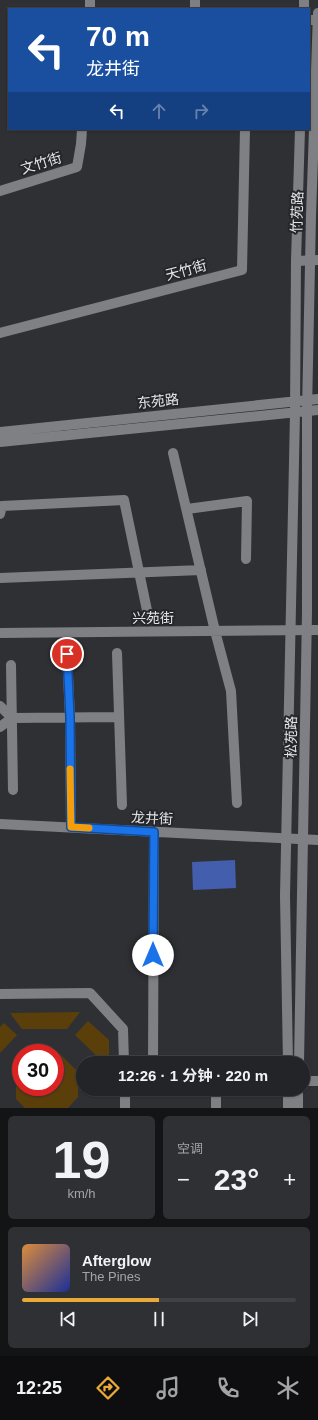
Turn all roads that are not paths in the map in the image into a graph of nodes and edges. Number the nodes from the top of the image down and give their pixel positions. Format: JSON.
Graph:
{"nodes":[{"id":1,"x":318,"y":13,"type":"edge"},
{"id":2,"x":318,"y":20,"type":"edge"},
{"id":3,"x":82,"y":130,"type":"edge"},
{"id":4,"x":245,"y":130,"type":"edge"},
{"id":5,"x":300,"y":130,"type":"edge"},
{"id":6,"x":0,"y":191,"type":"edge"},
{"id":7,"x":296,"y":260,"type":"junction"},
{"id":8,"x":314,"y":260,"type":"edge"},
{"id":9,"x":0,"y":333,"type":"edge"},
{"id":10,"x":318,"y":399,"type":"edge"},
{"id":11,"x":307,"y":400,"type":"junction"},
{"id":12,"x":295,"y":401,"type":"junction"},
{"id":13,"x":318,"y":410,"type":"edge"},
{"id":14,"x":306,"y":411,"type":"junction"},
{"id":15,"x":295,"y":413,"type":"junction"},
{"id":16,"x":0,"y":432,"type":"edge"},
{"id":17,"x":0,"y":442,"type":"edge"},
{"id":18,"x":173,"y":453,"type":"dead end"},
{"id":19,"x":187,"y":509,"type":"junction"},
{"id":20,"x":0,"y":514,"type":"edge"},
{"id":21,"x":246,"y":559,"type":"dead end"},
{"id":22,"x":201,"y":570,"type":"junction"},
{"id":23,"x":139,"y":573,"type":"junction"},
{"id":24,"x":0,"y":578,"type":"edge"},
{"id":25,"x":148,"y":615,"type":"dead end"},
{"id":26,"x":307,"y":630,"type":"junction"},
{"id":27,"x":318,"y":630,"type":"edge"},
{"id":28,"x":214,"y":631,"type":"junction"},
{"id":29,"x":291,"y":631,"type":"junction"},
{"id":30,"x":0,"y":633,"type":"edge"},
{"id":31,"x":117,"y":653,"type":"dead end"},
{"id":32,"x":67,"y":654,"type":"dead end"},
{"id":33,"x":11,"y":665,"type":"dead end"},
{"id":34,"x":0,"y":706,"type":"edge"},
{"id":35,"x":70,"y":717,"type":"junction"},
{"id":36,"x":119,"y":717,"type":"junction"},
{"id":37,"x":12,"y":718,"type":"junction"},
{"id":38,"x":0,"y":727,"type":"edge"},
{"id":39,"x":13,"y":790,"type":"dead end"},
{"id":40,"x":237,"y":804,"type":"dead end"},
{"id":41,"x":122,"y":805,"type":"dead end"},
{"id":42,"x":0,"y":824,"type":"edge"},
{"id":43,"x":71,"y":827,"type":"junction"},
{"id":44,"x":154,"y":832,"type":"junction"},
{"id":45,"x":287,"y":838,"type":"junction"},
{"id":46,"x":303,"y":839,"type":"junction"},
{"id":47,"x":318,"y":840,"type":"edge"},
{"id":48,"x":0,"y":994,"type":"edge"},
{"id":49,"x":124,"y":1056,"type":"edge"},
{"id":50,"x":153,"y":1056,"type":"edge"},
{"id":51,"x":288,"y":1056,"type":"edge"},
{"id":52,"x":298,"y":1056,"type":"edge"},
{"id":53,"x":125,"y":1096,"type":"edge"},
{"id":54,"x":216,"y":1096,"type":"edge"},
{"id":55,"x":288,"y":1096,"type":"edge"},
{"id":56,"x":298,"y":1096,"type":"edge"},
{"id":57,"x":125,"y":1108,"type":"edge"},
{"id":58,"x":216,"y":1108,"type":"edge"},
{"id":59,"x":288,"y":1108,"type":"edge"},
{"id":60,"x":298,"y":1108,"type":"edge"}],
"edges":[{"from":1,"to":2,"type":"street","name":"竹苑路"},
{"from":2,"to":8,"type":"street","name":"竹苑路"},
{"from":3,"to":6,"type":"street","name":"文竹街"},
{"from":4,"to":9,"type":"street","name":"天竹街"},
{"from":5,"to":7,"type":"street","name":"竹苑路"},
{"from":7,"to":8,"type":"street"},
{"from":7,"to":12,"type":"street","name":"竹苑路"},
{"from":8,"to":11,"type":"street","name":"竹苑路"},
{"from":10,"to":11,"type":"street","name":"东苑路"},
{"from":11,"to":12,"type":"street","name":"东苑路"},
{"from":11,"to":14,"type":"street","name":"竹苑路"},
{"from":12,"to":15,"type":"street","name":"竹苑路"},
{"from":12,"to":16,"type":"street","name":"东苑路"},
{"from":13,"to":14,"type":"street","name":"东苑路"},
{"from":14,"to":15,"type":"street","name":"东苑路"},
{"from":14,"to":26,"type":"street","name":"松苑路"},
{"from":15,"to":17,"type":"street","name":"东苑路"},
{"from":15,"to":29,"type":"street","name":"松苑路"},
{"from":18,"to":19,"type":"street"},
{"from":19,"to":21,"type":"street"},
{"from":19,"to":22,"type":"street"},
{"from":20,"to":23,"type":"street"},
{"from":22,"to":23,"type":"street"},
{"from":22,"to":28,"type":"street"},
{"from":23,"to":24,"type":"street"},
{"from":23,"to":25,"type":"street"},
{"from":26,"to":27,"type":"street","name":"兴苑街"},
{"from":26,"to":29,"type":"street","name":"兴苑街"},
{"from":26,"to":46,"type":"street","name":"松苑路"},
{"from":28,"to":29,"type":"street","name":"兴苑街"},
{"from":28,"to":30,"type":"street","name":"兴苑街"},
{"from":28,"to":40,"type":"street"},
{"from":29,"to":45,"type":"street","name":"松苑路"},
{"from":31,"to":36,"type":"street"},
{"from":32,"to":35,"type":"street"},
{"from":33,"to":37,"type":"street"},
{"from":34,"to":37,"type":"street"},
{"from":35,"to":36,"type":"street"},
{"from":35,"to":37,"type":"street"},
{"from":35,"to":43,"type":"street"},
{"from":36,"to":41,"type":"street"},
{"from":37,"to":38,"type":"street"},
{"from":37,"to":39,"type":"street"},
{"from":42,"to":43,"type":"street","name":"龙井街"},
{"from":43,"to":44,"type":"street","name":"龙井街"},
{"from":44,"to":45,"type":"street","name":"龙井街"},
{"from":44,"to":50,"type":"street"},
{"from":45,"to":46,"type":"street","name":"龙井街"},
{"from":45,"to":51,"type":"street","name":"松苑路"},
{"from":46,"to":47,"type":"street","name":"龙井街"},
{"from":46,"to":52,"type":"street","name":"松苑路"},
{"from":48,"to":49,"type":"street"},
{"from":53,"to":57,"type":"street"},
{"from":54,"to":58,"type":"street"},
{"from":55,"to":59,"type":"street"},
{"from":56,"to":60,"type":"street"}]}
